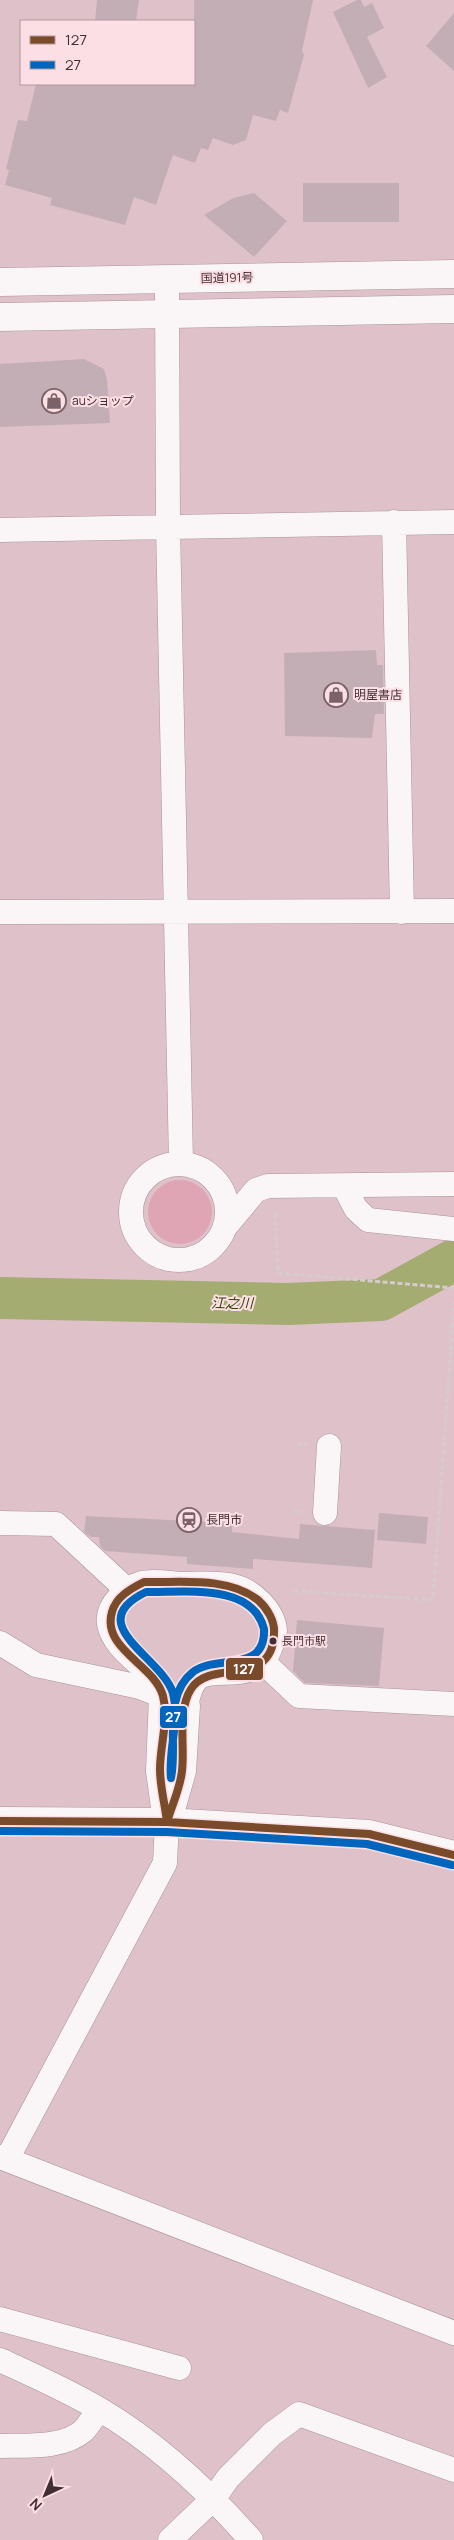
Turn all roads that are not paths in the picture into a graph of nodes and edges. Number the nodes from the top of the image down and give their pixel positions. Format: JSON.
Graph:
{"nodes":[{"id":1,"x":454,"y":274,"type":"edge"},
{"id":2,"x":167,"y":279,"type":"junction"},
{"id":3,"x":0,"y":282,"type":"edge"},
{"id":4,"x":454,"y":309,"type":"edge"},
{"id":5,"x":167,"y":314,"type":"junction"},
{"id":6,"x":0,"y":316,"type":"edge"},
{"id":7,"x":394,"y":522,"type":"junction"},
{"id":8,"x":454,"y":522,"type":"edge"},
{"id":9,"x":168,"y":525,"type":"junction"},
{"id":10,"x":0,"y":530,"type":"edge"},
{"id":11,"x":454,"y":911,"type":"edge"},
{"id":12,"x":0,"y":912,"type":"edge"},
{"id":13,"x":176,"y":912,"type":"junction"},
{"id":14,"x":402,"y":912,"type":"junction"},
{"id":15,"x":181,"y":1163,"type":"junction"},
{"id":16,"x":454,"y":1184,"type":"edge"},
{"id":17,"x":344,"y":1186,"type":"junction"},
{"id":18,"x":226,"y":1227,"type":"junction"},
{"id":19,"x":454,"y":1229,"type":"edge"},
{"id":20,"x":329,"y":1446,"type":"dead end"},
{"id":21,"x":325,"y":1513,"type":"dead end"},
{"id":22,"x":0,"y":1523,"type":"edge"},
{"id":23,"x":127,"y":1590,"type":"junction"},
{"id":24,"x":0,"y":1643,"type":"edge"},
{"id":25,"x":262,"y":1662,"type":"junction"},
{"id":26,"x":175,"y":1701,"type":"junction"},
{"id":27,"x":454,"y":1704,"type":"edge"},
{"id":28,"x":167,"y":1822,"type":"junction"},
{"id":29,"x":3,"y":1824,"type":"edge"},
{"id":30,"x":454,"y":1855,"type":"edge"},
{"id":31,"x":4,"y":2158,"type":"edge"},
{"id":32,"x":0,"y":2319,"type":"edge"},
{"id":33,"x":454,"y":2333,"type":"edge"},
{"id":34,"x":0,"y":2360,"type":"edge"},
{"id":35,"x":179,"y":2368,"type":"dead end"},
{"id":36,"x":99,"y":2409,"type":"junction"},
{"id":37,"x":0,"y":2446,"type":"edge"},
{"id":38,"x":454,"y":2470,"type":"edge"},
{"id":39,"x":214,"y":2498,"type":"junction"},
{"id":40,"x":170,"y":2540,"type":"edge"},
{"id":41,"x":250,"y":2540,"type":"edge"}],
"edges":[{"from":1,"to":2,"type":"main road","name":"国道191号"},
{"from":2,"to":3,"type":"main road","name":"国道191号"},
{"from":2,"to":5,"type":"street"},
{"from":4,"to":5,"type":"main road"},
{"from":5,"to":6,"type":"main road"},
{"from":5,"to":9,"type":"street"},
{"from":7,"to":8,"type":"street"},
{"from":7,"to":9,"type":"street"},
{"from":7,"to":14,"type":"street"},
{"from":9,"to":10,"type":"street"},
{"from":9,"to":13,"type":"street"},
{"from":11,"to":14,"type":"street"},
{"from":12,"to":13,"type":"street"},
{"from":13,"to":14,"type":"street"},
{"from":13,"to":15,"type":"street"},
{"from":15,"to":18,"type":"street"},
{"from":15,"to":18,"type":"street"},
{"from":16,"to":17,"type":"street"},
{"from":17,"to":18,"type":"street"},
{"from":17,"to":19,"type":"street"},
{"from":20,"to":21,"type":"street"},
{"from":22,"to":23,"type":"street"},
{"from":23,"to":25,"type":"street"},
{"from":23,"to":26,"type":"street"},
{"from":24,"to":26,"type":"street"},
{"from":25,"to":26,"type":"street"},
{"from":25,"to":27,"type":"street"},
{"from":26,"to":28,"type":"main road"},
{"from":28,"to":29,"type":"main road"},
{"from":28,"to":30,"type":"main road"},
{"from":28,"to":31,"type":"street"},
{"from":31,"to":33,"type":"street"},
{"from":32,"to":35,"type":"street"},
{"from":34,"to":36,"type":"street"},
{"from":36,"to":37,"type":"street"},
{"from":36,"to":39,"type":"street"},
{"from":38,"to":39,"type":"street"},
{"from":39,"to":40,"type":"street"},
{"from":39,"to":41,"type":"street"}]}
